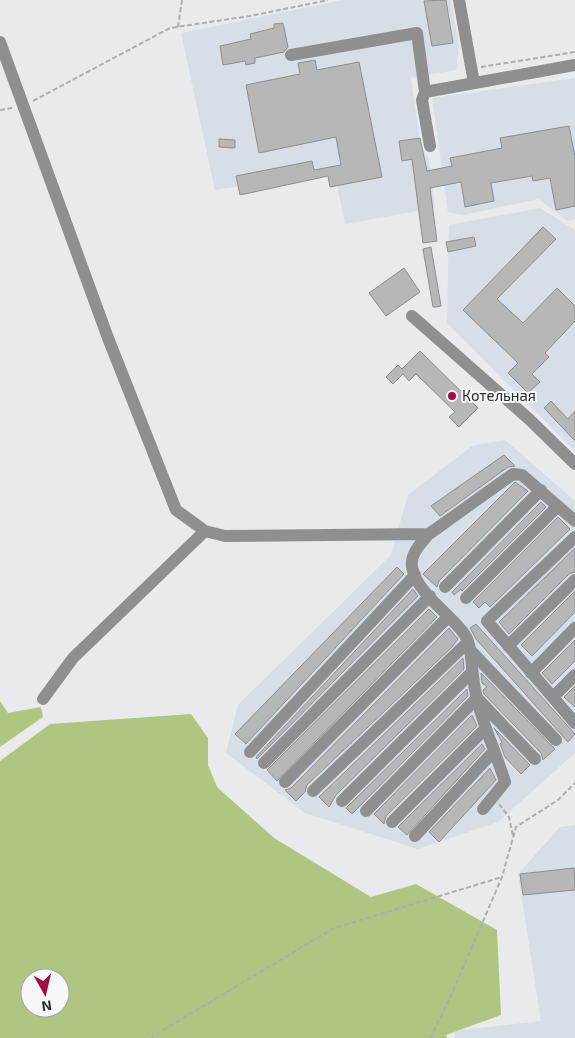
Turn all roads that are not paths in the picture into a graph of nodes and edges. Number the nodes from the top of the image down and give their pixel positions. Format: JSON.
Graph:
{"nodes":[{"id":1,"x":459,"y":0,"type":"edge"},
{"id":2,"x":0,"y":42,"type":"edge"},
{"id":3,"x":291,"y":55,"type":"dead end"},
{"id":4,"x":575,"y":65,"type":"edge"},
{"id":5,"x":474,"y":83,"type":"junction"},
{"id":6,"x":425,"y":92,"type":"junction"},
{"id":7,"x":430,"y":146,"type":"dead end"},
{"id":8,"x":412,"y":316,"type":"dead end"},
{"id":9,"x":575,"y":464,"type":"edge"},
{"id":10,"x":541,"y":490,"type":"junction"},
{"id":11,"x":558,"y":506,"type":"junction"},
{"id":12,"x":575,"y":521,"type":"edge"},
{"id":13,"x":205,"y":531,"type":"junction"},
{"id":14,"x":429,"y":534,"type":"junction"},
{"id":15,"x":575,"y":537,"type":"edge"},
{"id":16,"x":415,"y":575,"type":"junction"},
{"id":17,"x":575,"y":580,"type":"edge"},
{"id":18,"x":445,"y":587,"type":"dead end"},
{"id":19,"x":430,"y":596,"type":"junction"},
{"id":20,"x":466,"y":598,"type":"dead end"},
{"id":21,"x":448,"y":617,"type":"junction"},
{"id":22,"x":575,"y":628,"type":"edge"},
{"id":23,"x":469,"y":646,"type":"junction"},
{"id":24,"x":508,"y":646,"type":"junction"},
{"id":25,"x":472,"y":672,"type":"junction"},
{"id":26,"x":532,"y":673,"type":"junction"},
{"id":27,"x":575,"y":675,"type":"edge"},
{"id":28,"x":553,"y":697,"type":"junction"},
{"id":29,"x":43,"y":698,"type":"dead end"},
{"id":30,"x":478,"y":698,"type":"junction"},
{"id":31,"x":574,"y":721,"type":"edge"},
{"id":32,"x":485,"y":729,"type":"junction"},
{"id":33,"x":556,"y":740,"type":"dead end"},
{"id":34,"x":494,"y":751,"type":"junction"},
{"id":35,"x":250,"y":752,"type":"dead end"},
{"id":36,"x":535,"y":759,"type":"dead end"},
{"id":37,"x":264,"y":763,"type":"dead end"},
{"id":38,"x":285,"y":782,"type":"dead end"},
{"id":39,"x":312,"y":791,"type":"dead end"},
{"id":40,"x":342,"y":801,"type":"dead end"},
{"id":41,"x":483,"y":809,"type":"dead end"},
{"id":42,"x":366,"y":810,"type":"dead end"},
{"id":43,"x":392,"y":822,"type":"dead end"},
{"id":44,"x":415,"y":836,"type":"dead end"}],
"edges":[{"from":1,"to":5,"type":"street"},
{"from":2,"to":13,"type":"street"},
{"from":3,"to":6,"type":"street"},
{"from":4,"to":5,"type":"street"},
{"from":5,"to":6,"type":"street"},
{"from":6,"to":7,"type":"street"},
{"from":8,"to":9,"type":"street"},
{"from":10,"to":11,"type":"street"},
{"from":10,"to":14,"type":"street"},
{"from":10,"to":18,"type":"street"},
{"from":11,"to":12,"type":"street"},
{"from":11,"to":20,"type":"street"},
{"from":13,"to":14,"type":"street"},
{"from":13,"to":29,"type":"street"},
{"from":14,"to":16,"type":"street"},
{"from":15,"to":24,"type":"street"},
{"from":16,"to":19,"type":"street"},
{"from":16,"to":35,"type":"street"},
{"from":17,"to":24,"type":"street"},
{"from":19,"to":21,"type":"street"},
{"from":19,"to":37,"type":"street"},
{"from":21,"to":23,"type":"street"},
{"from":21,"to":38,"type":"street"},
{"from":22,"to":26,"type":"street"},
{"from":23,"to":25,"type":"street"},
{"from":23,"to":33,"type":"street"},
{"from":23,"to":39,"type":"street"},
{"from":24,"to":26,"type":"street"},
{"from":25,"to":30,"type":"street"},
{"from":25,"to":40,"type":"street"},
{"from":26,"to":28,"type":"street"},
{"from":27,"to":28,"type":"street"},
{"from":28,"to":31,"type":"street"},
{"from":30,"to":32,"type":"street"},
{"from":30,"to":36,"type":"street"},
{"from":30,"to":42,"type":"street"},
{"from":32,"to":34,"type":"street"},
{"from":32,"to":43,"type":"street"},
{"from":34,"to":41,"type":"street"},
{"from":34,"to":44,"type":"street"}]}
